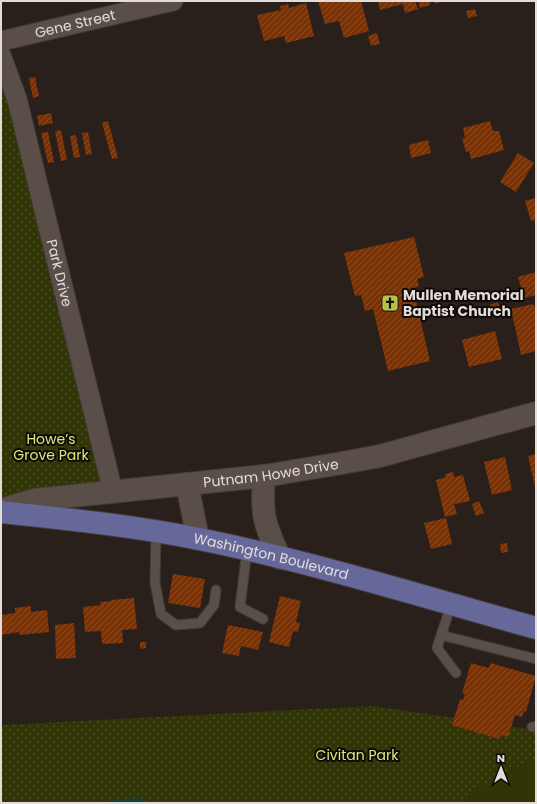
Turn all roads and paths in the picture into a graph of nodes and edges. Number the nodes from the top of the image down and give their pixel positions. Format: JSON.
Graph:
{"nodes":[{"id":1,"x":173,"y":1,"type":"edge"},
{"id":2,"x":1,"y":42,"type":"edge"},
{"id":3,"x":1,"y":55,"type":"edge"},
{"id":4,"x":536,"y":413,"type":"edge"},
{"id":5,"x":264,"y":476,"type":"junction"},
{"id":6,"x":187,"y":484,"type":"junction"},
{"id":7,"x":113,"y":492,"type":"junction"},
{"id":8,"x":1,"y":511,"type":"edge"},
{"id":9,"x":156,"y":532,"type":"junction"},
{"id":10,"x":198,"y":539,"type":"junction"},
{"id":11,"x":247,"y":550,"type":"junction"},
{"id":12,"x":280,"y":558,"type":"junction"},
{"id":13,"x":216,"y":590,"type":"dead end"},
{"id":14,"x":451,"y":605,"type":"junction"},
{"id":15,"x":264,"y":619,"type":"dead end"},
{"id":16,"x":536,"y":628,"type":"edge"},
{"id":17,"x":441,"y":634,"type":"junction"},
{"id":18,"x":536,"y":659,"type":"edge"},
{"id":19,"x":456,"y":673,"type":"dead end"}],
"edges":[{"from":1,"to":2,"type":"street","name":"Gene Street"},
{"from":3,"to":7,"type":"street","name":"Park Drive"},
{"from":4,"to":5,"type":"street","name":"Putnam Howe Drive"},
{"from":5,"to":6,"type":"street","name":"Putnam Howe Drive"},
{"from":5,"to":12,"type":"street"},
{"from":6,"to":7,"type":"street","name":"Putnam Howe Drive"},
{"from":6,"to":10,"type":"street"},
{"from":7,"to":8,"type":"street","name":"Putnam Howe Drive"},
{"from":8,"to":9,"type":"main road","name":"Washington Boulevard"},
{"from":9,"to":10,"type":"main road","name":"Washington Boulevard"},
{"from":9,"to":13,"type":"lane"},
{"from":10,"to":11,"type":"main road","name":"Washington Boulevard"},
{"from":11,"to":12,"type":"main road","name":"Washington Boulevard"},
{"from":11,"to":15,"type":"lane"},
{"from":12,"to":14,"type":"main road","name":"Washington Boulevard"},
{"from":14,"to":16,"type":"main road","name":"Washington Boulevard"},
{"from":14,"to":17,"type":"lane"},
{"from":17,"to":18,"type":"lane"},
{"from":17,"to":19,"type":"lane"}]}
